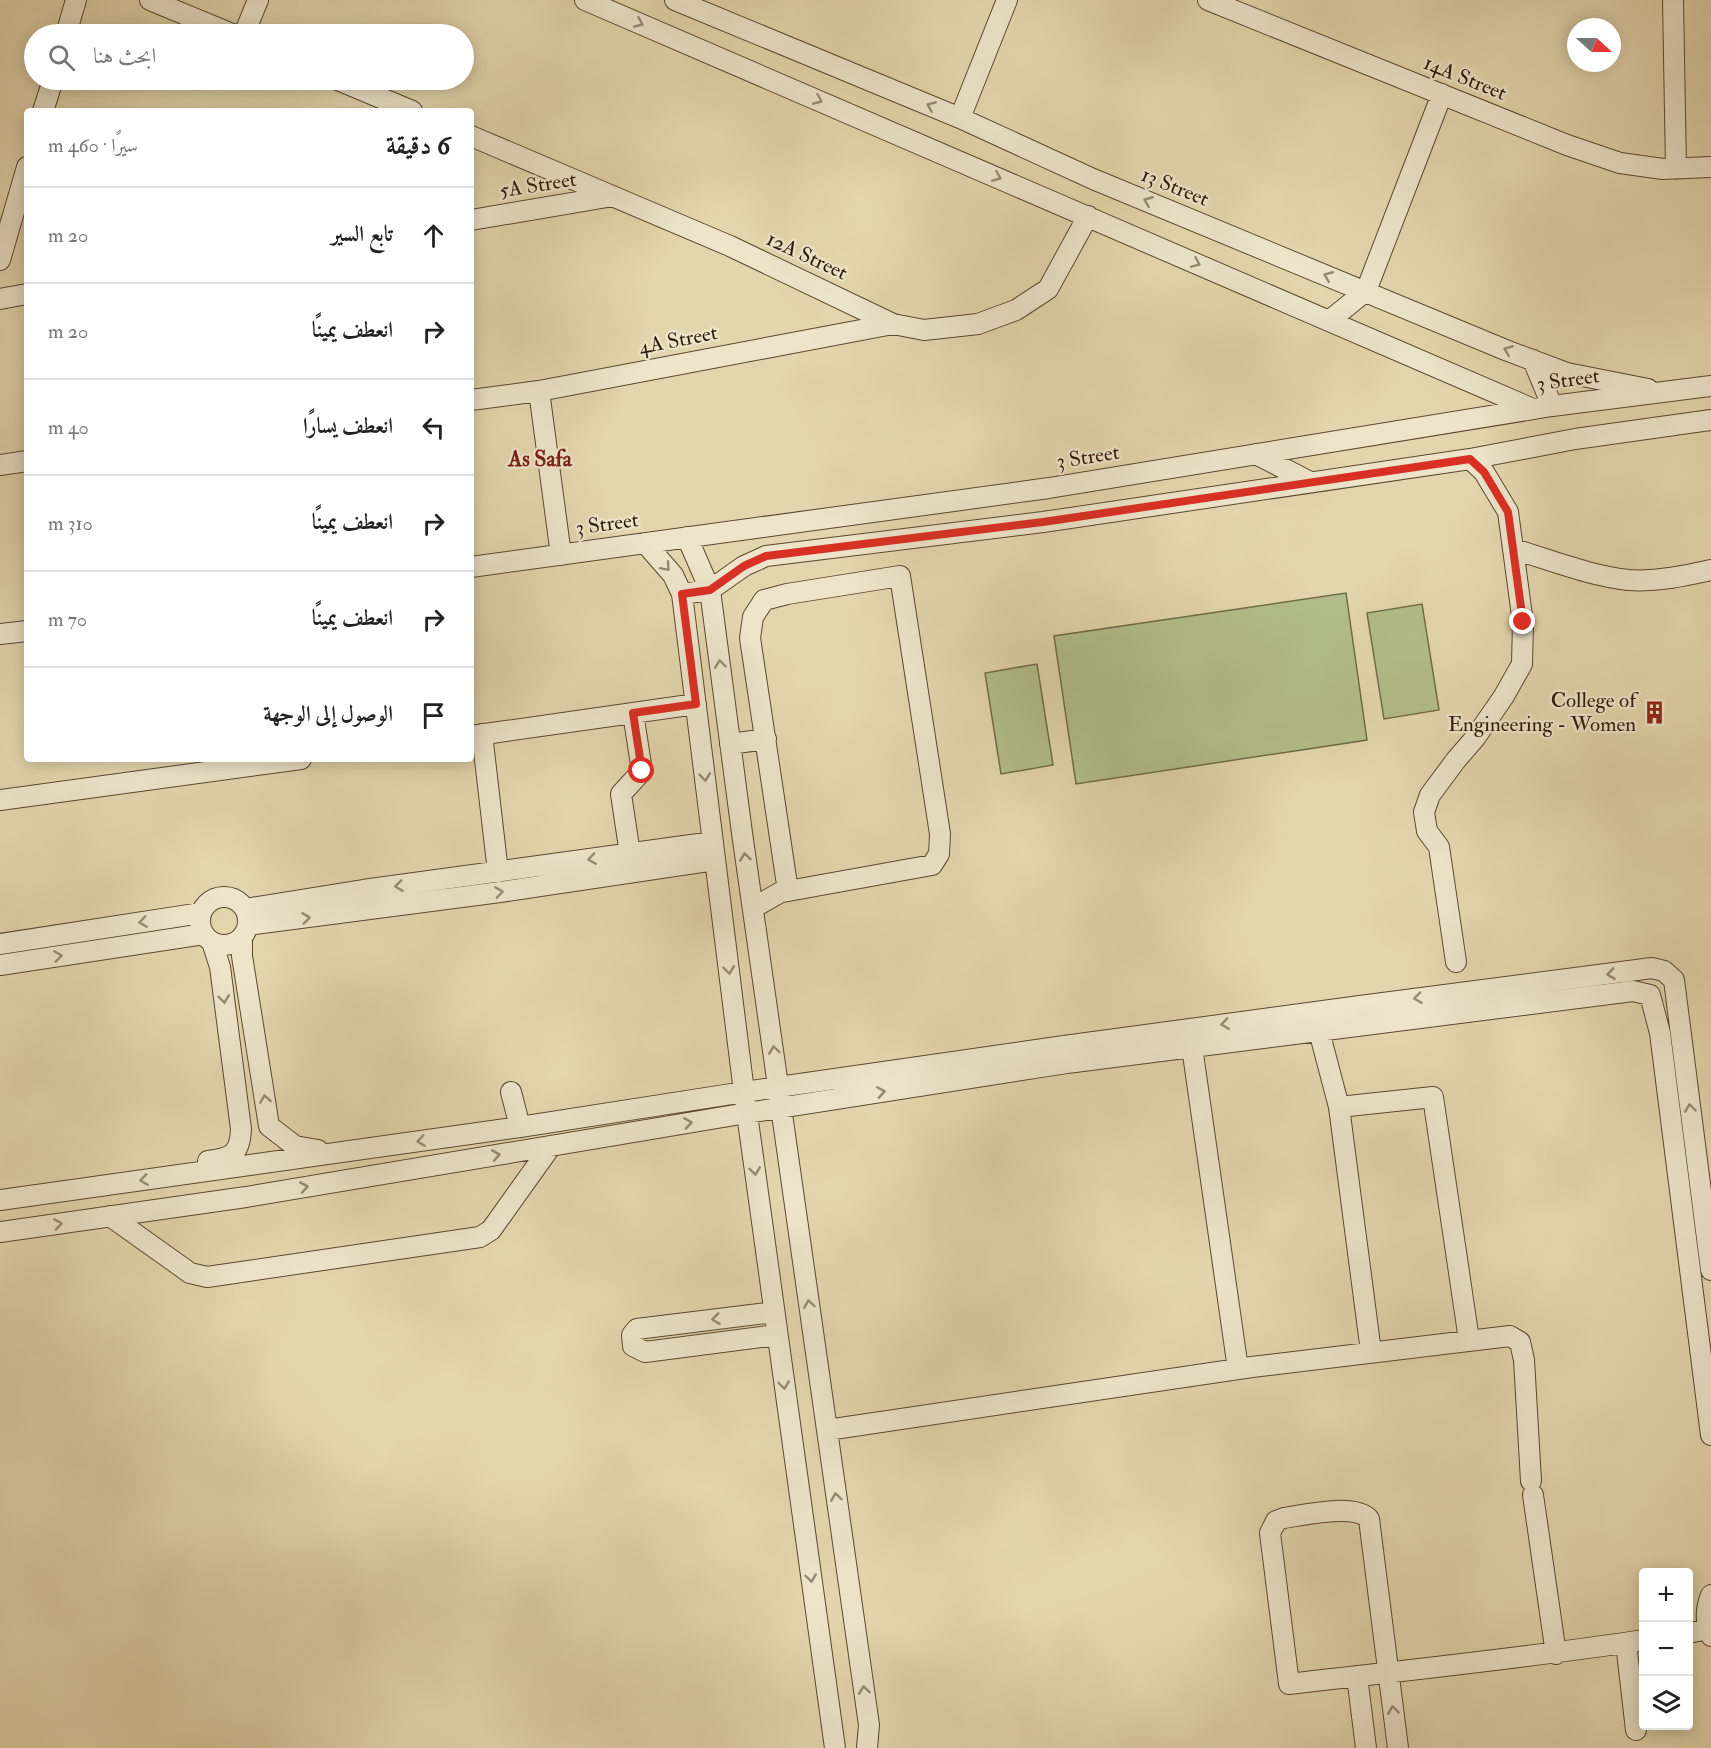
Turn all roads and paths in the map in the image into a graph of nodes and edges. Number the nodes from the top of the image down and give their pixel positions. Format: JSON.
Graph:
{"nodes":[{"id":1,"x":76,"y":0,"type":"edge"},
{"id":2,"x":150,"y":0,"type":"edge"},
{"id":3,"x":258,"y":0,"type":"edge"},
{"id":4,"x":585,"y":0,"type":"edge"},
{"id":5,"x":675,"y":0,"type":"edge"},
{"id":6,"x":1006,"y":0,"type":"edge"},
{"id":7,"x":1673,"y":0,"type":"edge"},
{"id":8,"x":1219,"y":2,"type":"edge"},
{"id":9,"x":69,"y":24,"type":"edge"},
{"id":10,"x":208,"y":24,"type":"edge"},
{"id":11,"x":248,"y":24,"type":"edge"},
{"id":12,"x":50,"y":90,"type":"edge"},
{"id":13,"x":362,"y":90,"type":"edge"},
{"id":14,"x":1442,"y":94,"type":"junction"},
{"id":15,"x":44,"y":108,"type":"edge"},
{"id":16,"x":405,"y":108,"type":"edge"},
{"id":17,"x":960,"y":118,"type":"junction"},
{"id":18,"x":474,"y":137,"type":"edge"},
{"id":19,"x":1711,"y":167,"type":"edge"},
{"id":20,"x":1676,"y":169,"type":"junction"},
{"id":21,"x":24,"y":177,"type":"edge"},
{"id":22,"x":613,"y":196,"type":"junction"},
{"id":23,"x":1088,"y":216,"type":"junction"},
{"id":24,"x":474,"y":219,"type":"edge"},
{"id":25,"x":0,"y":260,"type":"edge"},
{"id":26,"x":1366,"y":291,"type":"junction"},
{"id":27,"x":24,"y":295,"type":"edge"},
{"id":28,"x":0,"y":299,"type":"edge"},
{"id":29,"x":1330,"y":320,"type":"junction"},
{"id":30,"x":893,"y":324,"type":"junction"},
{"id":31,"x":1533,"y":360,"type":"junction"},
{"id":32,"x":1711,"y":386,"type":"edge"},
{"id":33,"x":539,"y":391,"type":"junction"},
{"id":34,"x":1666,"y":392,"type":"junction"},
{"id":35,"x":474,"y":400,"type":"edge"},
{"id":36,"x":1543,"y":408,"type":"junction"},
{"id":37,"x":1711,"y":420,"type":"edge"},
{"id":38,"x":1256,"y":454,"type":"junction"},
{"id":39,"x":1470,"y":459,"type":"junction"},
{"id":40,"x":24,"y":461,"type":"edge"},
{"id":41,"x":0,"y":465,"type":"edge"},
{"id":42,"x":1310,"y":482,"type":"junction"},
{"id":43,"x":687,"y":537,"type":"junction"},
{"id":44,"x":645,"y":543,"type":"junction"},
{"id":45,"x":1513,"y":549,"type":"junction"},
{"id":46,"x":561,"y":555,"type":"junction"},
{"id":47,"x":474,"y":567,"type":"edge"},
{"id":48,"x":1711,"y":570,"type":"edge"},
{"id":49,"x":710,"y":590,"type":"junction"},
{"id":50,"x":682,"y":594,"type":"junction"},
{"id":51,"x":24,"y":630,"type":"edge"},
{"id":52,"x":0,"y":634,"type":"edge"},
{"id":53,"x":696,"y":704,"type":"junction"},
{"id":54,"x":633,"y":713,"type":"junction"},
{"id":55,"x":476,"y":735,"type":"edge"},
{"id":56,"x":699,"y":736,"type":"junction"},
{"id":57,"x":729,"y":737,"type":"junction"},
{"id":58,"x":766,"y":739,"type":"junction"},
{"id":59,"x":280,"y":762,"type":"edge"},
{"id":60,"x":0,"y":801,"type":"edge"},
{"id":61,"x":714,"y":851,"type":"junction"},
{"id":62,"x":630,"y":854,"type":"junction"},
{"id":63,"x":498,"y":872,"type":"junction"},
{"id":64,"x":788,"y":891,"type":"junction"},
{"id":65,"x":753,"y":909,"type":"junction"},
{"id":66,"x":201,"y":913,"type":"junction"},
{"id":67,"x":722,"y":913,"type":"junction"},
{"id":68,"x":245,"y":924,"type":"junction"},
{"id":69,"x":208,"y":938,"type":"junction"},
{"id":70,"x":0,"y":944,"type":"edge"},
{"id":71,"x":1456,"y":962,"type":"dead end"},
{"id":72,"x":0,"y":965,"type":"edge"},
{"id":73,"x":1665,"y":972,"type":"junction"},
{"id":74,"x":1650,"y":995,"type":"junction"},
{"id":75,"x":1318,"y":1011,"type":"junction"},
{"id":76,"x":1327,"y":1031,"type":"junction"},
{"id":77,"x":1192,"y":1047,"type":"junction"},
{"id":78,"x":1065,"y":1055,"type":"junction"},
{"id":79,"x":779,"y":1086,"type":"junction"},
{"id":80,"x":511,"y":1092,"type":"dead end"},
{"id":81,"x":744,"y":1092,"type":"junction"},
{"id":82,"x":781,"y":1108,"type":"junction"},
{"id":83,"x":747,"y":1113,"type":"junction"},
{"id":84,"x":1339,"y":1113,"type":"junction"},
{"id":85,"x":520,"y":1127,"type":"junction"},
{"id":86,"x":551,"y":1146,"type":"junction"},
{"id":87,"x":335,"y":1153,"type":"junction"},
{"id":88,"x":1704,"y":1158,"type":"edge"},
{"id":89,"x":173,"y":1176,"type":"junction"},
{"id":90,"x":0,"y":1200,"type":"edge"},
{"id":91,"x":110,"y":1216,"type":"junction"},
{"id":92,"x":0,"y":1232,"type":"edge"},
{"id":93,"x":1711,"y":1270,"type":"edge"},
{"id":94,"x":774,"y":1312,"type":"junction"},
{"id":95,"x":777,"y":1335,"type":"junction"},
{"id":96,"x":1469,"y":1340,"type":"junction"},
{"id":97,"x":1371,"y":1346,"type":"junction"},
{"id":98,"x":1238,"y":1369,"type":"junction"},
{"id":99,"x":827,"y":1430,"type":"junction"},
{"id":100,"x":1711,"y":1435,"type":"edge"},
{"id":101,"x":1711,"y":1595,"type":"edge"},
{"id":102,"x":1693,"y":1633,"type":"edge"},
{"id":103,"x":1710,"y":1633,"type":"edge"},
{"id":104,"x":1635,"y":1641,"type":"edge"},
{"id":105,"x":1556,"y":1654,"type":"junction"},
{"id":106,"x":1388,"y":1672,"type":"junction"},
{"id":107,"x":1357,"y":1676,"type":"junction"},
{"id":108,"x":1636,"y":1730,"type":"dead end"},
{"id":109,"x":835,"y":1748,"type":"edge"},
{"id":110,"x":867,"y":1748,"type":"edge"},
{"id":111,"x":1366,"y":1748,"type":"edge"},
{"id":112,"x":1398,"y":1748,"type":"edge"}],
"edges":[{"from":1,"to":9,"type":"street"},
{"from":2,"to":10,"type":"street"},
{"from":3,"to":11,"type":"street"},
{"from":4,"to":23,"type":"street","one_way":true},
{"from":17,"to":5,"type":"street","name":"13 Street","one_way":true},
{"from":6,"to":17,"type":"street"},
{"from":7,"to":20,"type":"street"},
{"from":8,"to":14,"type":"street","name":"14A Street"},
{"from":12,"to":15,"type":"street"},
{"from":13,"to":16,"type":"street"},
{"from":14,"to":20,"type":"street","name":"14A Street"},
{"from":14,"to":26,"type":"street"},
{"from":26,"to":17,"type":"street","name":"13 Street","one_way":true},
{"from":18,"to":22,"type":"street","name":"12A Street"},
{"from":19,"to":20,"type":"street","name":"14A Street"},
{"from":21,"to":25,"type":"street"},
{"from":22,"to":24,"type":"street","name":"5A Street"},
{"from":22,"to":30,"type":"street","name":"12A Street"},
{"from":23,"to":29,"type":"street","one_way":true},
{"from":23,"to":30,"type":"street","name":"12A Street"},
{"from":26,"to":29,"type":"street"},
{"from":31,"to":26,"type":"street","name":"13 Street","one_way":true},
{"from":27,"to":28,"type":"street"},
{"from":29,"to":36,"type":"street"},
{"from":30,"to":33,"type":"street","name":"4A Street"},
{"from":31,"to":34,"type":"street","name":"13 Street"},
{"from":31,"to":36,"type":"street"},
{"from":32,"to":34,"type":"street","name":"3 Street"},
{"from":33,"to":35,"type":"street","name":"4A Street"},
{"from":33,"to":46,"type":"street"},
{"from":34,"to":36,"type":"street","name":"3 Street"},
{"from":36,"to":38,"type":"street","name":"3 Street"},
{"from":37,"to":39,"type":"street"},
{"from":38,"to":42,"type":"street"},
{"from":38,"to":43,"type":"street","name":"3 Street"},
{"from":39,"to":42,"type":"street"},
{"from":39,"to":45,"type":"street"},
{"from":40,"to":41,"type":"street"},
{"from":42,"to":49,"type":"street"},
{"from":43,"to":44,"type":"street","name":"3 Street"},
{"from":43,"to":49,"type":"street"},
{"from":44,"to":46,"type":"street","name":"3 Street"},
{"from":44,"to":50,"type":"street","one_way":true},
{"from":45,"to":48,"type":"street"},
{"from":45,"to":71,"type":"street"},
{"from":46,"to":47,"type":"street","name":"3 Street"},
{"from":49,"to":50,"type":"street"},
{"from":57,"to":49,"type":"street","one_way":true},
{"from":50,"to":53,"type":"street"},
{"from":51,"to":52,"type":"street"},
{"from":53,"to":54,"type":"street"},
{"from":53,"to":56,"type":"street"},
{"from":54,"to":55,"type":"street"},
{"from":54,"to":62,"type":"street"},
{"from":55,"to":63,"type":"street"},
{"from":56,"to":57,"type":"street"},
{"from":56,"to":61,"type":"street","one_way":true},
{"from":57,"to":58,"type":"street"},
{"from":65,"to":57,"type":"street","one_way":true},
{"from":58,"to":64,"type":"street"},
{"from":58,"to":64,"type":"street"},
{"from":59,"to":60,"type":"street"},
{"from":61,"to":62,"type":"street"},
{"from":61,"to":67,"type":"street"},
{"from":68,"to":61,"type":"street","one_way":true},
{"from":62,"to":63,"type":"street","one_way":true},
{"from":63,"to":68,"type":"street","one_way":true},
{"from":64,"to":65,"type":"street"},
{"from":65,"to":67,"type":"street"},
{"from":79,"to":65,"type":"street","one_way":true},
{"from":66,"to":68,"type":"street"},
{"from":66,"to":69,"type":"street"},
{"from":66,"to":70,"type":"street","one_way":true},
{"from":67,"to":81,"type":"street","one_way":true},
{"from":68,"to":69,"type":"street"},
{"from":87,"to":68,"type":"street","one_way":true},
{"from":72,"to":69,"type":"street","one_way":true},
{"from":69,"to":89,"type":"street","one_way":true},
{"from":73,"to":74,"type":"street"},
{"from":73,"to":75,"type":"street","one_way":true},
{"from":88,"to":73,"type":"street","one_way":true},
{"from":74,"to":76,"type":"street"},
{"from":74,"to":100,"type":"street"},
{"from":75,"to":76,"type":"street"},
{"from":75,"to":78,"type":"street","one_way":true},
{"from":76,"to":77,"type":"street"},
{"from":76,"to":84,"type":"street"},
{"from":77,"to":78,"type":"street"},
{"from":77,"to":98,"type":"street"},
{"from":78,"to":79,"type":"street"},
{"from":82,"to":78,"type":"street","one_way":true},
{"from":79,"to":81,"type":"street"},
{"from":79,"to":82,"type":"street"},
{"from":80,"to":85,"type":"street"},
{"from":81,"to":83,"type":"street"},
{"from":81,"to":85,"type":"street"},
{"from":82,"to":83,"type":"street"},
{"from":99,"to":82,"type":"street","one_way":true},
{"from":86,"to":83,"type":"street","one_way":true},
{"from":83,"to":94,"type":"street","one_way":true},
{"from":84,"to":96,"type":"street"},
{"from":84,"to":97,"type":"street"},
{"from":85,"to":87,"type":"street","one_way":true},
{"from":91,"to":86,"type":"street","one_way":true},
{"from":86,"to":91,"type":"street"},
{"from":87,"to":89,"type":"street"},
{"from":88,"to":93,"type":"street"},
{"from":89,"to":90,"type":"street","one_way":true},
{"from":92,"to":91,"type":"street","one_way":true},
{"from":94,"to":95,"type":"street"},
{"from":94,"to":95,"type":"street","one_way":true},
{"from":95,"to":109,"type":"street","one_way":true},
{"from":96,"to":97,"type":"street"},
{"from":96,"to":105,"type":"street"},
{"from":97,"to":98,"type":"street"},
{"from":98,"to":99,"type":"street"},
{"from":110,"to":99,"type":"street","one_way":true},
{"from":101,"to":103,"type":"street"},
{"from":102,"to":103,"type":"street"},
{"from":104,"to":105,"type":"street"},
{"from":104,"to":108,"type":"street"},
{"from":105,"to":106,"type":"street"},
{"from":106,"to":107,"type":"street"},
{"from":106,"to":107,"type":"street"},
{"from":112,"to":106,"type":"street","one_way":true},
{"from":107,"to":111,"type":"street"}]}
